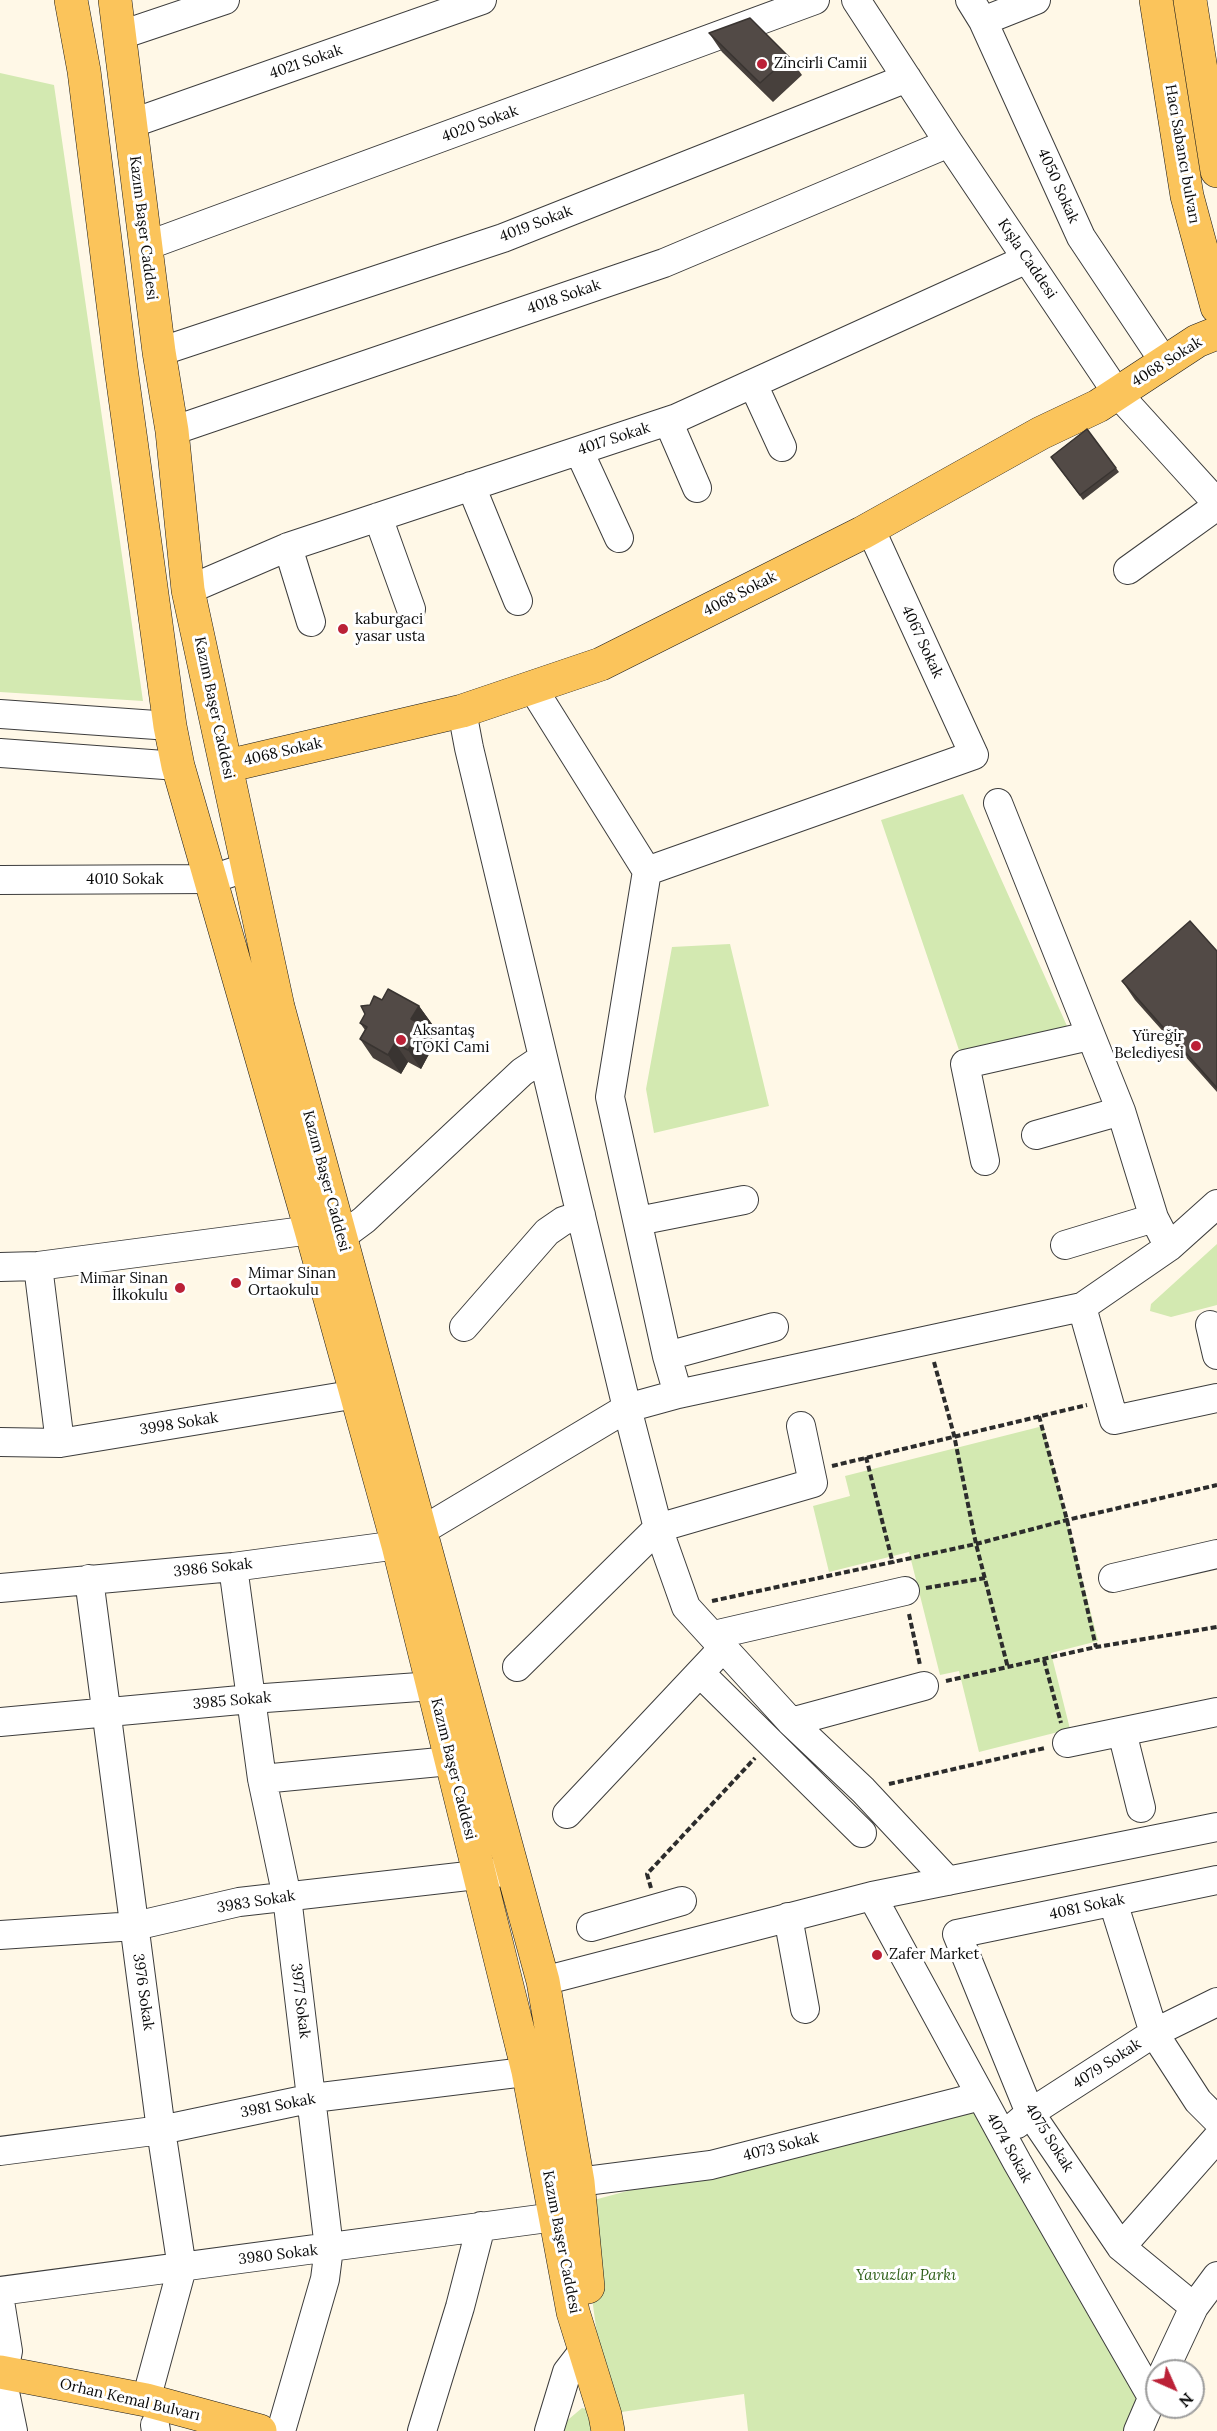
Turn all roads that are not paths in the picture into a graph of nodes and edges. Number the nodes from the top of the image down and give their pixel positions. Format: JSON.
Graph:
{"nodes":[{"id":1,"x":71,"y":0,"type":"edge"},
{"id":2,"x":115,"y":0,"type":"edge"},
{"id":3,"x":225,"y":0,"type":"edge"},
{"id":4,"x":482,"y":0,"type":"edge"},
{"id":5,"x":815,"y":0,"type":"edge"},
{"id":6,"x":856,"y":0,"type":"edge"},
{"id":7,"x":1036,"y":0,"type":"edge"},
{"id":8,"x":1156,"y":0,"type":"edge"},
{"id":9,"x":1190,"y":0,"type":"edge"},
{"id":10,"x":976,"y":11,"type":"edge"},
{"id":11,"x":118,"y":36,"type":"junction"},
{"id":12,"x":907,"y":78,"type":"junction"},
{"id":13,"x":130,"y":124,"type":"junction"},
{"id":14,"x":949,"y":143,"type":"junction"},
{"id":15,"x":1217,"y":171,"type":"edge"},
{"id":16,"x":146,"y":246,"type":"junction"},
{"id":17,"x":1027,"y":259,"type":"junction"},
{"id":18,"x":1217,"y":307,"type":"edge"},
{"id":19,"x":1217,"y":333,"type":"edge"},
{"id":20,"x":159,"y":352,"type":"junction"},
{"id":21,"x":1165,"y":363,"type":"junction"},
{"id":22,"x":753,"y":384,"type":"junction"},
{"id":23,"x":1117,"y":393,"type":"junction"},
{"id":24,"x":668,"y":422,"type":"junction"},
{"id":25,"x":172,"y":430,"type":"junction"},
{"id":26,"x":782,"y":447,"type":"dead end"},
{"id":27,"x":579,"y":451,"type":"junction"},
{"id":28,"x":471,"y":486,"type":"junction"},
{"id":29,"x":698,"y":488,"type":"dead end"},
{"id":30,"x":1217,"y":504,"type":"edge"},
{"id":31,"x":378,"y":517,"type":"junction"},
{"id":32,"x":870,"y":528,"type":"junction"},
{"id":33,"x":620,"y":538,"type":"dead end"},
{"id":34,"x":288,"y":547,"type":"junction"},
{"id":35,"x":1128,"y":570,"type":"dead end"},
{"id":36,"x":188,"y":590,"type":"junction"},
{"id":37,"x":518,"y":601,"type":"dead end"},
{"id":38,"x":411,"y":609,"type":"dead end"},
{"id":39,"x":311,"y":622,"type":"dead end"},
{"id":40,"x":532,"y":687,"type":"junction"},
{"id":41,"x":462,"y":711,"type":"junction"},
{"id":42,"x":0,"y":714,"type":"edge"},
{"id":43,"x":170,"y":726,"type":"junction"},
{"id":44,"x":0,"y":753,"type":"edge"},
{"id":45,"x":178,"y":766,"type":"junction"},
{"id":46,"x":227,"y":766,"type":"junction"},
{"id":47,"x":998,"y":803,"type":"dead end"},
{"id":48,"x":248,"y":867,"type":"junction"},
{"id":49,"x":647,"y":871,"type":"junction"},
{"id":50,"x":212,"y":879,"type":"junction"},
{"id":51,"x":0,"y":880,"type":"edge"},
{"id":52,"x":1089,"y":1036,"type":"junction"},
{"id":53,"x":543,"y":1058,"type":"junction"},
{"id":54,"x":1120,"y":1111,"type":"junction"},
{"id":55,"x":1036,"y":1135,"type":"dead end"},
{"id":56,"x":985,"y":1161,"type":"dead end"},
{"id":57,"x":744,"y":1200,"type":"dead end"},
{"id":58,"x":1217,"y":1204,"type":"edge"},
{"id":59,"x":581,"y":1215,"type":"junction"},
{"id":60,"x":1154,"y":1218,"type":"junction"},
{"id":61,"x":638,"y":1221,"type":"junction"},
{"id":62,"x":326,"y":1233,"type":"junction"},
{"id":63,"x":1065,"y":1245,"type":"dead end"},
{"id":64,"x":1169,"y":1247,"type":"junction"},
{"id":65,"x":38,"y":1266,"type":"junction"},
{"id":66,"x":0,"y":1267,"type":"edge"},
{"id":67,"x":1082,"y":1308,"type":"junction"},
{"id":68,"x":1210,"y":1325,"type":"dead end"},
{"id":69,"x":774,"y":1327,"type":"dead end"},
{"id":70,"x":464,"y":1328,"type":"dead end"},
{"id":71,"x":1217,"y":1355,"type":"edge"},
{"id":72,"x":668,"y":1356,"type":"junction"},
{"id":73,"x":357,"y":1394,"type":"junction"},
{"id":74,"x":678,"y":1394,"type":"junction"},
{"id":75,"x":1217,"y":1398,"type":"edge"},
{"id":76,"x":627,"y":1408,"type":"junction"},
{"id":77,"x":801,"y":1426,"type":"dead end"},
{"id":78,"x":60,"y":1443,"type":"junction"},
{"id":79,"x":0,"y":1445,"type":"edge"},
{"id":80,"x":658,"y":1528,"type":"junction"},
{"id":81,"x":410,"y":1539,"type":"junction"},
{"id":82,"x":1217,"y":1554,"type":"edge"},
{"id":83,"x":232,"y":1567,"type":"junction"},
{"id":84,"x":1113,"y":1578,"type":"dead end"},
{"id":85,"x":89,"y":1579,"type":"junction"},
{"id":86,"x":0,"y":1588,"type":"edge"},
{"id":87,"x":905,"y":1591,"type":"road end"},
{"id":88,"x":719,"y":1641,"type":"junction"},
{"id":89,"x":517,"y":1667,"type":"dead end"},
{"id":90,"x":700,"y":1673,"type":"junction"},
{"id":91,"x":446,"y":1677,"type":"junction"},
{"id":92,"x":924,"y":1686,"type":"road end"},
{"id":93,"x":251,"y":1699,"type":"junction"},
{"id":94,"x":1217,"y":1712,"type":"edge"},
{"id":95,"x":106,"y":1713,"type":"junction"},
{"id":96,"x":0,"y":1722,"type":"edge"},
{"id":97,"x":791,"y":1722,"type":"junction"},
{"id":98,"x":1122,"y":1732,"type":"junction"},
{"id":99,"x":478,"y":1740,"type":"junction"},
{"id":100,"x":1067,"y":1743,"type":"road end"},
{"id":101,"x":450,"y":1761,"type":"junction"},
{"id":102,"x":262,"y":1779,"type":"junction"},
{"id":103,"x":1141,"y":1808,"type":"dead end"},
{"id":104,"x":567,"y":1815,"type":"dead end"},
{"id":105,"x":1217,"y":1827,"type":"edge"},
{"id":106,"x":862,"y":1833,"type":"dead end"},
{"id":107,"x":514,"y":1871,"type":"junction"},
{"id":108,"x":480,"y":1875,"type":"junction"},
{"id":109,"x":1217,"y":1880,"type":"edge"},
{"id":110,"x":948,"y":1881,"type":"junction"},
{"id":111,"x":872,"y":1896,"type":"junction"},
{"id":112,"x":287,"y":1897,"type":"junction"},
{"id":113,"x":1113,"y":1902,"type":"junction"},
{"id":114,"x":788,"y":1917,"type":"junction"},
{"id":115,"x":135,"y":1926,"type":"junction"},
{"id":116,"x":591,"y":1927,"type":"dead end"},
{"id":117,"x":957,"y":1934,"type":"joint"},
{"id":118,"x":0,"y":1935,"type":"edge"},
{"id":119,"x":650,"y":1953,"type":"junction"},
{"id":120,"x":543,"y":1981,"type":"junction"},
{"id":121,"x":1217,"y":2002,"type":"edge"},
{"id":122,"x":805,"y":2009,"type":"dead end"},
{"id":123,"x":1154,"y":2033,"type":"junction"},
{"id":124,"x":543,"y":2070,"type":"junction"},
{"id":125,"x":981,"y":2096,"type":"junction"},
{"id":126,"x":312,"y":2098,"type":"junction"},
{"id":127,"x":1030,"y":2113,"type":"junction"},
{"id":128,"x":1217,"y":2120,"type":"edge"},
{"id":129,"x":161,"y":2130,"type":"junction"},
{"id":130,"x":1003,"y":2136,"type":"junction"},
{"id":131,"x":1217,"y":2138,"type":"edge"},
{"id":132,"x":0,"y":2151,"type":"edge"},
{"id":133,"x":578,"y":2182,"type":"junction"},
{"id":134,"x":555,"y":2217,"type":"junction"},
{"id":135,"x":481,"y":2226,"type":"junction"},
{"id":136,"x":1121,"y":2247,"type":"junction"},
{"id":137,"x":329,"y":2248,"type":"junction"},
{"id":138,"x":182,"y":2268,"type":"junction"},
{"id":139,"x":1217,"y":2276,"type":"edge"},
{"id":140,"x":0,"y":2291,"type":"edge"},
{"id":141,"x":0,"y":2301,"type":"edge"},
{"id":142,"x":1194,"y":2307,"type":"junction"},
{"id":143,"x":582,"y":2341,"type":"junction"},
{"id":144,"x":1170,"y":2359,"type":"edge"},
{"id":145,"x":1145,"y":2375,"type":"edge"},
{"id":146,"x":2,"y":2382,"type":"edge"},
{"id":147,"x":1145,"y":2415,"type":"edge"},
{"id":148,"x":158,"y":2422,"type":"edge"},
{"id":149,"x":13,"y":2431,"type":"edge"},
{"id":150,"x":260,"y":2431,"type":"edge"},
{"id":151,"x":281,"y":2431,"type":"edge"},
{"id":152,"x":422,"y":2431,"type":"edge"},
{"id":153,"x":549,"y":2431,"type":"edge"},
{"id":154,"x":608,"y":2431,"type":"edge"},
{"id":155,"x":1138,"y":2431,"type":"edge"}],
"edges":[{"from":1,"to":43,"type":"main road","name":"Kazım Başer Caddesi"},
{"from":2,"to":11,"type":"main road","name":"Kazım Başer Caddesi"},
{"from":3,"to":11,"type":"street"},
{"from":4,"to":13,"type":"street","name":"4021 Sokak"},
{"from":5,"to":16,"type":"street","name":"4020 Sokak"},
{"from":6,"to":12,"type":"street","name":"Kışla Caddesi"},
{"from":7,"to":10,"type":"street"},
{"from":8,"to":18,"type":"main road","name":"Hacı Sabancı bulvarı"},
{"from":9,"to":15,"type":"main road","name":"Hacı Sabancı bulvarı"},
{"from":10,"to":21,"type":"street","name":"4050 Sokak"},
{"from":11,"to":13,"type":"main road","name":"Kazım Başer Caddesi"},
{"from":12,"to":14,"type":"street","name":"Kışla Caddesi"},
{"from":12,"to":20,"type":"street","name":"4019 Sokak"},
{"from":13,"to":16,"type":"main road","name":"Kazım Başer Caddesi"},
{"from":14,"to":17,"type":"street","name":"Kışla Caddesi"},
{"from":14,"to":25,"type":"street","name":"4018 Sokak"},
{"from":16,"to":20,"type":"main road","name":"Kazım Başer Caddesi"},
{"from":17,"to":22,"type":"street","name":"4017 Sokak"},
{"from":17,"to":23,"type":"street","name":"Kışla Caddesi"},
{"from":19,"to":21,"type":"main road","name":"4068 Sokak"},
{"from":20,"to":25,"type":"main road","name":"Kazım Başer Caddesi"},
{"from":21,"to":23,"type":"main road","name":"4068 Sokak"},
{"from":22,"to":24,"type":"street","name":"4017 Sokak"},
{"from":22,"to":26,"type":"street"},
{"from":23,"to":30,"type":"street","name":"Kışla Caddesi"},
{"from":23,"to":32,"type":"main road","name":"4068 Sokak"},
{"from":24,"to":27,"type":"street","name":"4017 Sokak"},
{"from":24,"to":29,"type":"street"},
{"from":25,"to":36,"type":"main road","name":"Kazım Başer Caddesi"},
{"from":27,"to":28,"type":"street","name":"4017 Sokak"},
{"from":27,"to":33,"type":"street"},
{"from":28,"to":31,"type":"street","name":"4017 Sokak"},
{"from":28,"to":37,"type":"street"},
{"from":30,"to":35,"type":"street"},
{"from":31,"to":34,"type":"street","name":"4017 Sokak"},
{"from":31,"to":38,"type":"street"},
{"from":32,"to":40,"type":"main road","name":"4068 Sokak"},
{"from":32,"to":49,"type":"street","name":"4067 Sokak"},
{"from":34,"to":36,"type":"street","name":"4017 Sokak"},
{"from":34,"to":39,"type":"street"},
{"from":36,"to":46,"type":"main road","name":"Kazım Başer Caddesi"},
{"from":40,"to":41,"type":"main road","name":"4068 Sokak"},
{"from":40,"to":49,"type":"street"},
{"from":41,"to":46,"type":"main road","name":"4068 Sokak"},
{"from":41,"to":53,"type":"street"},
{"from":42,"to":43,"type":"street"},
{"from":43,"to":45,"type":"main road","name":"Kazım Başer Caddesi"},
{"from":44,"to":45,"type":"street"},
{"from":45,"to":50,"type":"main road","name":"Kazım Başer Caddesi"},
{"from":46,"to":48,"type":"main road","name":"Kazım Başer Caddesi"},
{"from":47,"to":52,"type":"street"},
{"from":48,"to":50,"type":"street","name":"4010 Sokak"},
{"from":48,"to":62,"type":"main road","name":"Kazım Başer Caddesi"},
{"from":49,"to":61,"type":"street"},
{"from":50,"to":51,"type":"street","name":"4010 Sokak"},
{"from":50,"to":62,"type":"main road","name":"Kazım Başer Caddesi"},
{"from":52,"to":54,"type":"street"},
{"from":52,"to":56,"type":"street"},
{"from":53,"to":59,"type":"street"},
{"from":53,"to":62,"type":"street"},
{"from":54,"to":55,"type":"street"},
{"from":54,"to":60,"type":"street"},
{"from":57,"to":61,"type":"street"},
{"from":58,"to":64,"type":"street"},
{"from":59,"to":70,"type":"street"},
{"from":59,"to":76,"type":"street"},
{"from":60,"to":63,"type":"street"},
{"from":60,"to":64,"type":"street"},
{"from":61,"to":72,"type":"street"},
{"from":62,"to":65,"type":"street"},
{"from":62,"to":73,"type":"main road","name":"Kazım Başer Caddesi"},
{"from":62,"to":81,"type":"main road","name":"Kazım Başer Caddesi"},
{"from":64,"to":67,"type":"street"},
{"from":65,"to":66,"type":"street"},
{"from":65,"to":78,"type":"street"},
{"from":67,"to":74,"type":"street"},
{"from":67,"to":75,"type":"street"},
{"from":68,"to":71,"type":"street"},
{"from":69,"to":72,"type":"street"},
{"from":72,"to":74,"type":"street"},
{"from":73,"to":78,"type":"street","name":"3998 Sokak"},
{"from":73,"to":81,"type":"main road","name":"Kazım Başer Caddesi"},
{"from":74,"to":76,"type":"street"},
{"from":76,"to":80,"type":"street"},
{"from":76,"to":81,"type":"street"},
{"from":77,"to":80,"type":"street"},
{"from":78,"to":79,"type":"street","name":"3998 Sokak"},
{"from":80,"to":88,"type":"street"},
{"from":80,"to":89,"type":"street"},
{"from":81,"to":83,"type":"street","name":"3986 Sokak"},
{"from":81,"to":91,"type":"main road","name":"Kazım Başer Caddesi"},
{"from":82,"to":84,"type":"street"},
{"from":83,"to":85,"type":"street","name":"3986 Sokak"},
{"from":83,"to":93,"type":"street","name":"3977 Sokak"},
{"from":85,"to":86,"type":"street","name":"3986 Sokak"},
{"from":85,"to":95,"type":"street","name":"3976 Sokak"},
{"from":87,"to":88,"type":"street"},
{"from":88,"to":90,"type":"street"},
{"from":88,"to":97,"type":"street"},
{"from":90,"to":104,"type":"street"},
{"from":90,"to":106,"type":"street"},
{"from":91,"to":93,"type":"street","name":"3985 Sokak"},
{"from":91,"to":99,"type":"main road","name":"Kazım Başer Caddesi"},
{"from":91,"to":101,"type":"main road","name":"Kazım Başer Caddesi"},
{"from":92,"to":97,"type":"street"},
{"from":93,"to":95,"type":"street","name":"3985 Sokak"},
{"from":93,"to":102,"type":"street","name":"3977 Sokak"},
{"from":94,"to":98,"type":"street"},
{"from":95,"to":96,"type":"street","name":"3985 Sokak"},
{"from":95,"to":115,"type":"street","name":"3976 Sokak"},
{"from":97,"to":110,"type":"street"},
{"from":98,"to":100,"type":"street"},
{"from":98,"to":103,"type":"street"},
{"from":99,"to":101,"type":"street"},
{"from":99,"to":107,"type":"main road","name":"Kazım Başer Caddesi"},
{"from":101,"to":102,"type":"street"},
{"from":101,"to":108,"type":"main road","name":"Kazım Başer Caddesi"},
{"from":102,"to":112,"type":"street","name":"3977 Sokak"},
{"from":105,"to":110,"type":"street"},
{"from":107,"to":108,"type":"street","name":"3983 Sokak"},
{"from":107,"to":120,"type":"main road","name":"Kazım Başer Caddesi"},
{"from":108,"to":112,"type":"street","name":"3983 Sokak"},
{"from":108,"to":124,"type":"main road","name":"Kazım Başer Caddesi"},
{"from":109,"to":113,"type":"street","name":"4081 Sokak"},
{"from":110,"to":111,"type":"street"},
{"from":111,"to":114,"type":"street"},
{"from":111,"to":125,"type":"street","name":"4074 Sokak"},
{"from":112,"to":115,"type":"street","name":"3983 Sokak"},
{"from":112,"to":126,"type":"street","name":"3977 Sokak"},
{"from":113,"to":117,"type":"street","name":"4081 Sokak"},
{"from":113,"to":123,"type":"street"},
{"from":114,"to":119,"type":"street"},
{"from":114,"to":122,"type":"street"},
{"from":115,"to":118,"type":"street","name":"3983 Sokak"},
{"from":115,"to":129,"type":"street","name":"3976 Sokak"},
{"from":116,"to":119,"type":"street"},
{"from":117,"to":127,"type":"street","name":"4075 Sokak"},
{"from":119,"to":120,"type":"street"},
{"from":120,"to":124,"type":"main road","name":"Kazım Başer Caddesi"},
{"from":121,"to":123,"type":"street","name":"4079 Sokak"},
{"from":123,"to":127,"type":"street","name":"4079 Sokak"},
{"from":123,"to":128,"type":"street"},
{"from":124,"to":126,"type":"street","name":"3981 Sokak"},
{"from":124,"to":133,"type":"main road","name":"Kazım Başer Caddesi"},
{"from":124,"to":134,"type":"main road","name":"Kazım Başer Caddesi"},
{"from":125,"to":130,"type":"street","name":"4074 Sokak"},
{"from":125,"to":133,"type":"street","name":"4073 Sokak"},
{"from":126,"to":129,"type":"street","name":"3981 Sokak"},
{"from":126,"to":137,"type":"street","name":"3977 Sokak"},
{"from":127,"to":130,"type":"street","name":"4079 Sokak"},
{"from":127,"to":136,"type":"street","name":"4075 Sokak"},
{"from":129,"to":132,"type":"street","name":"3981 Sokak"},
{"from":129,"to":138,"type":"street","name":"3976 Sokak"},
{"from":130,"to":145,"type":"street","name":"4074 Sokak"},
{"from":131,"to":136,"type":"street"},
{"from":133,"to":143,"type":"main road","name":"Kazım Başer Caddesi"},
{"from":134,"to":135,"type":"street","name":"3980 Sokak"},
{"from":134,"to":143,"type":"main road","name":"Kazım Başer Caddesi"},
{"from":135,"to":137,"type":"street","name":"3980 Sokak"},
{"from":135,"to":152,"type":"street"},
{"from":136,"to":142,"type":"street","name":"4075 Sokak"},
{"from":137,"to":138,"type":"street","name":"3980 Sokak"},
{"from":137,"to":151,"type":"street","name":"3977 Sokak"},
{"from":138,"to":140,"type":"street","name":"3980 Sokak"},
{"from":138,"to":148,"type":"street","name":"3976 Sokak"},
{"from":139,"to":142,"type":"street"},
{"from":141,"to":146,"type":"street"},
{"from":142,"to":144,"type":"street"},
{"from":143,"to":153,"type":"street"},
{"from":143,"to":154,"type":"main road","name":"Kazım Başer Caddesi"},
{"from":146,"to":148,"type":"main road","name":"Orhan Kemal Bulvarı"},
{"from":146,"to":149,"type":"street"},
{"from":147,"to":155,"type":"street"},
{"from":148,"to":150,"type":"main road","name":"Orhan Kemal Bulvarı"}]}
